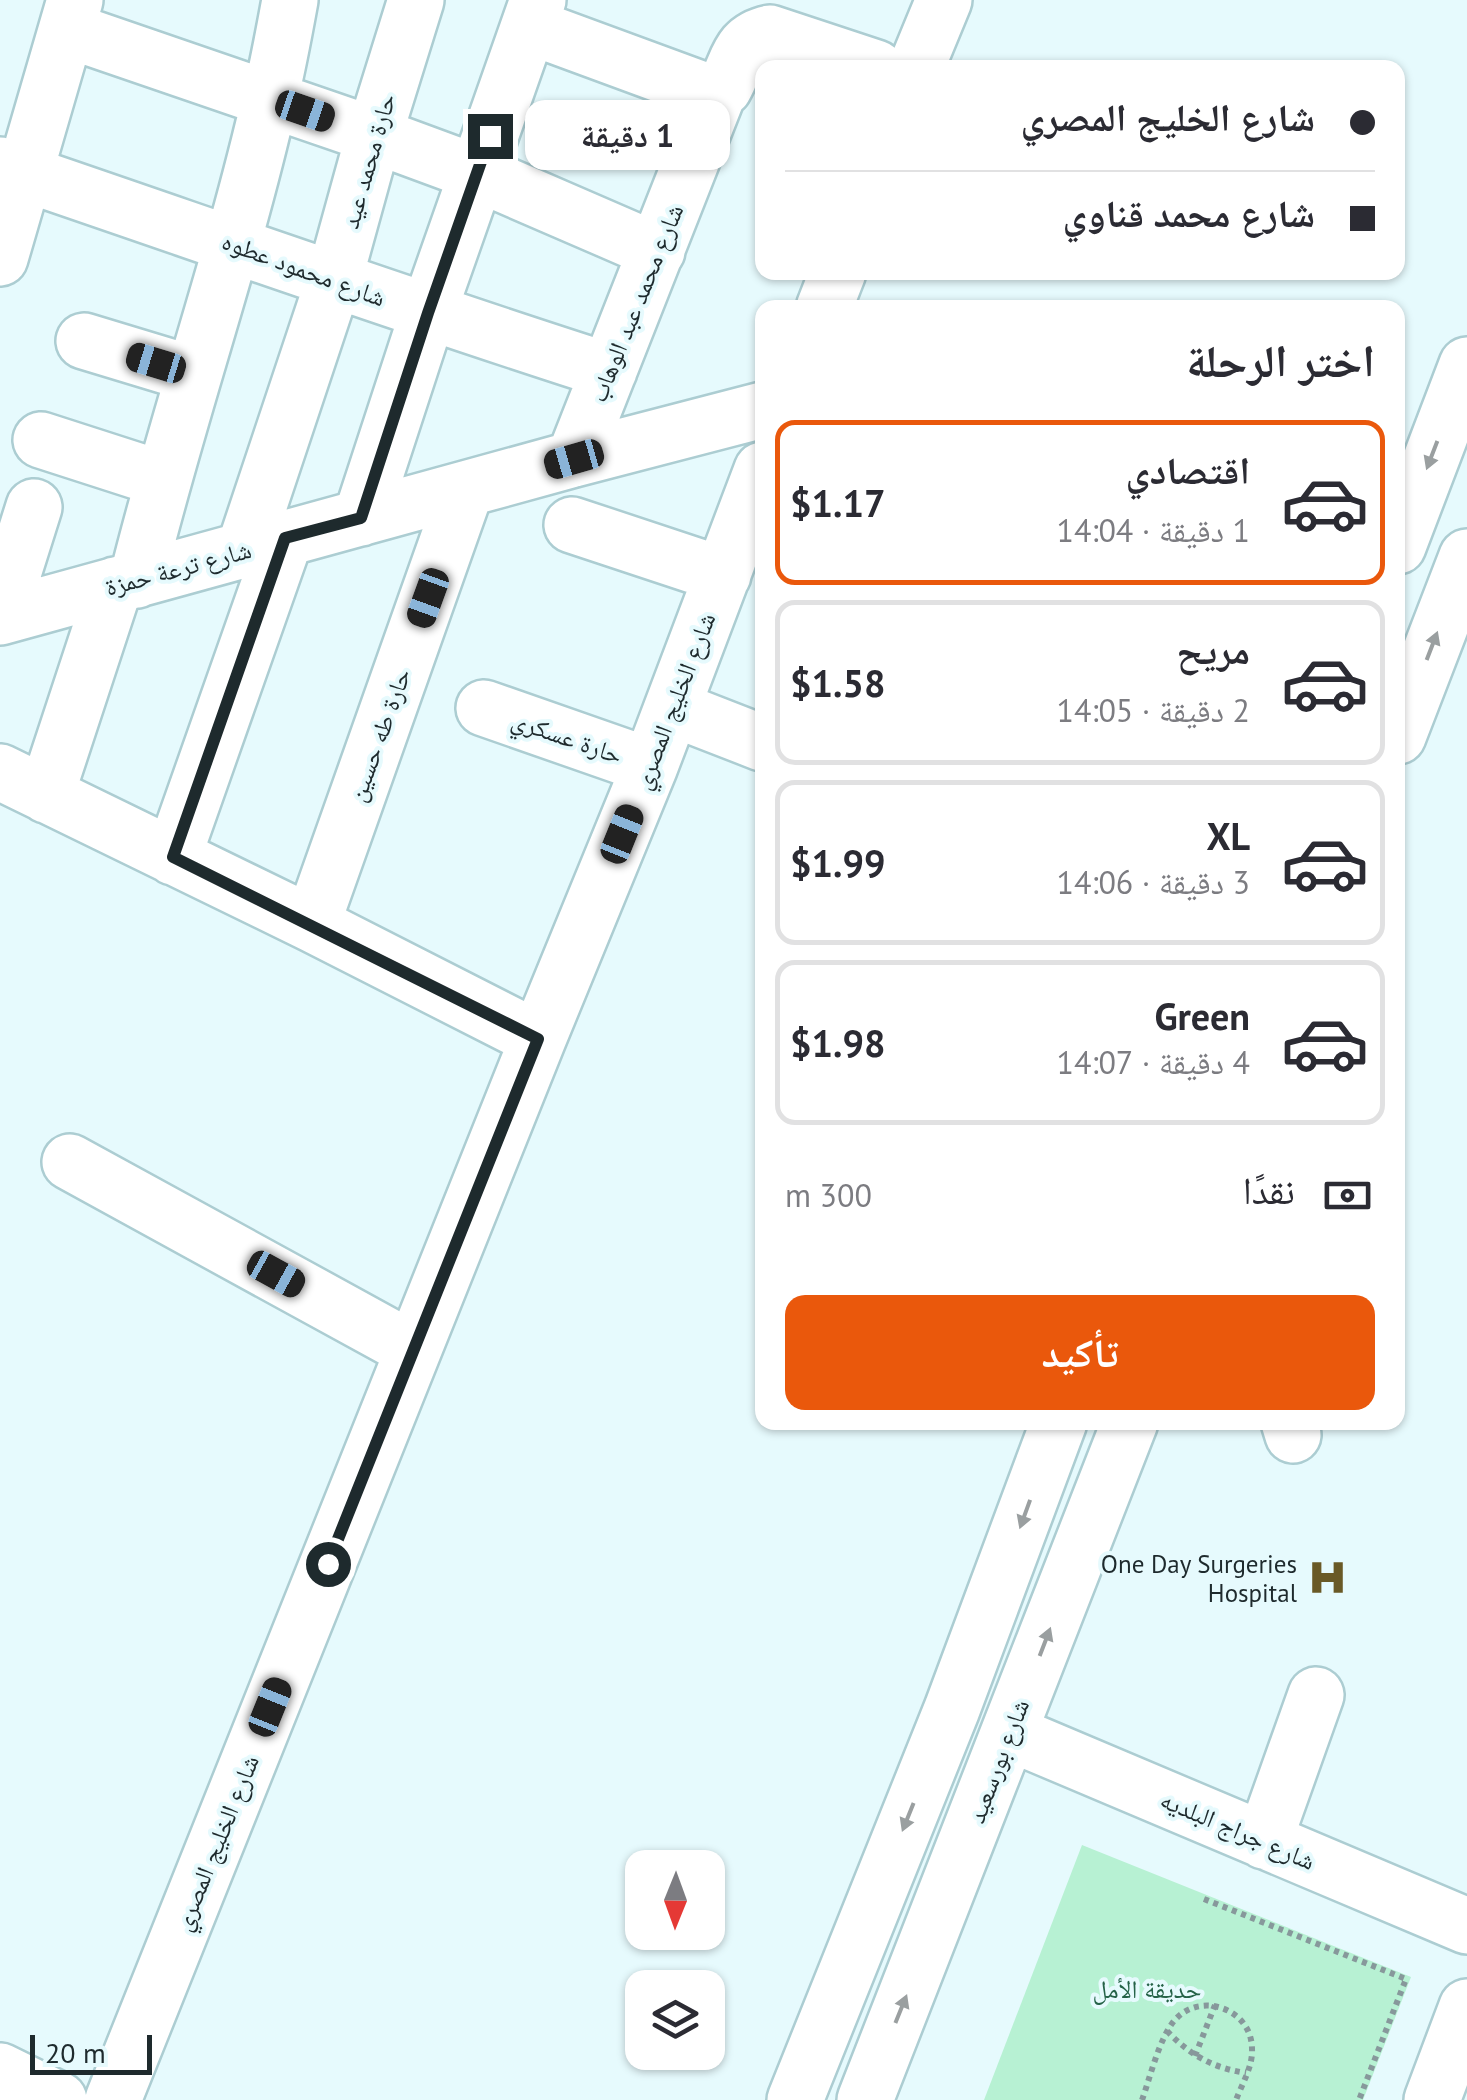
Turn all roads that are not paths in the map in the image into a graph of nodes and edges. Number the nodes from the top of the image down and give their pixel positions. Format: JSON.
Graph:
{"nodes":[{"id":1,"x":290,"y":0,"type":"edge"},
{"id":2,"x":416,"y":0,"type":"edge"},
{"id":3,"x":944,"y":0,"type":"edge"},
{"id":4,"x":534,"y":13,"type":"edge"},
{"id":5,"x":71,"y":15,"type":"edge"},
{"id":6,"x":852,"y":60,"type":"edge"},
{"id":7,"x":919,"y":60,"type":"edge"},
{"id":8,"x":719,"y":92,"type":"junction"},
{"id":9,"x":270,"y":99,"type":"junction"},
{"id":10,"x":374,"y":134,"type":"junction"},
{"id":11,"x":13,"y":169,"type":"edge"},
{"id":12,"x":477,"y":173,"type":"junction"},
{"id":13,"x":231,"y":243,"type":"junction"},
{"id":14,"x":657,"y":251,"type":"junction"},
{"id":15,"x":0,"y":258,"type":"edge"},
{"id":16,"x":334,"y":280,"type":"junction"},
{"id":17,"x":428,"y":313,"type":"junction"},
{"id":18,"x":84,"y":341,"type":"dead end"},
{"id":19,"x":1467,"y":365,"type":"edge"},
{"id":20,"x":609,"y":371,"type":"junction"},
{"id":21,"x":193,"y":374,"type":"junction"},
{"id":22,"x":755,"y":412,"type":"edge"},
{"id":23,"x":41,"y":440,"type":"dead end"},
{"id":24,"x":574,"y":459,"type":"junction"},
{"id":25,"x":162,"y":479,"type":"junction"},
{"id":26,"x":466,"y":488,"type":"junction"},
{"id":27,"x":755,"y":489,"type":"edge"},
{"id":28,"x":34,"y":506,"type":"dead end"},
{"id":29,"x":361,"y":518,"type":"junction"},
{"id":30,"x":572,"y":525,"type":"dead end"},
{"id":31,"x":1405,"y":528,"type":"edge"},
{"id":32,"x":265,"y":544,"type":"junction"},
{"id":33,"x":1467,"y":558,"type":"edge"},
{"id":34,"x":723,"y":575,"type":"junction"},
{"id":35,"x":126,"y":582,"type":"junction"},
{"id":36,"x":0,"y":616,"type":"edge"},
{"id":37,"x":484,"y":708,"type":"dead end"},
{"id":38,"x":672,"y":708,"type":"junction"},
{"id":39,"x":1405,"y":718,"type":"edge"},
{"id":40,"x":755,"y":740,"type":"edge"},
{"id":41,"x":650,"y":766,"type":"junction"},
{"id":42,"x":23,"y":784,"type":"edge"},
{"id":43,"x":173,"y":857,"type":"junction"},
{"id":44,"x":312,"y":924,"type":"junction"},
{"id":45,"x":538,"y":1039,"type":"junction"},
{"id":46,"x":70,"y":1162,"type":"dead end"},
{"id":47,"x":413,"y":1350,"type":"junction"},
{"id":48,"x":1056,"y":1430,"type":"edge"},
{"id":49,"x":1127,"y":1430,"type":"edge"},
{"id":50,"x":1316,"y":1695,"type":"dead end"},
{"id":51,"x":1010,"y":1733,"type":"junction"},
{"id":52,"x":1264,"y":1841,"type":"junction"},
{"id":53,"x":1467,"y":1926,"type":"edge"},
{"id":54,"x":1467,"y":2006,"type":"edge"},
{"id":55,"x":0,"y":2071,"type":"edge"},
{"id":56,"x":58,"y":2100,"type":"edge"},
{"id":57,"x":113,"y":2100,"type":"edge"},
{"id":58,"x":794,"y":2100,"type":"edge"},
{"id":59,"x":865,"y":2100,"type":"edge"},
{"id":60,"x":1432,"y":2100,"type":"edge"}],
"edges":[{"from":1,"to":9,"type":"street"},
{"from":2,"to":10,"type":"street","name":"حارة محمد عيد"},
{"from":3,"to":7,"type":"street"},
{"from":4,"to":8,"type":"street"},
{"from":4,"to":12,"type":"street"},
{"from":5,"to":9,"type":"street"},
{"from":5,"to":11,"type":"street"},
{"from":6,"to":8,"type":"street","name":"شارع محمد عبد الوهاب"},
{"from":8,"to":14,"type":"street","name":"شارع محمد عبد الوهاب"},
{"from":9,"to":10,"type":"street"},
{"from":9,"to":13,"type":"street"},
{"from":10,"to":12,"type":"street"},
{"from":10,"to":16,"type":"street","name":"حارة محمد عيد"},
{"from":11,"to":13,"type":"street","name":"شارع محمود عطوه"},
{"from":11,"to":15,"type":"street"},
{"from":12,"to":14,"type":"street"},
{"from":12,"to":17,"type":"street"},
{"from":13,"to":16,"type":"street","name":"شارع محمود عطوه"},
{"from":13,"to":21,"type":"street"},
{"from":14,"to":20,"type":"street","name":"شارع محمد عبد الوهاب"},
{"from":16,"to":17,"type":"street","name":"شارع محمود عطوه"},
{"from":16,"to":32,"type":"street","name":"حارة محمد عيد"},
{"from":17,"to":20,"type":"street","name":"شارع محمود عطوه"},
{"from":17,"to":29,"type":"street"},
{"from":18,"to":21,"type":"street"},
{"from":19,"to":31,"type":"street","one_way":true},
{"from":20,"to":24,"type":"street","name":"شارع محمد عبد الوهاب"},
{"from":21,"to":25,"type":"street"},
{"from":22,"to":24,"type":"street","name":"شارع ترعة حمزة"},
{"from":23,"to":25,"type":"street"},
{"from":24,"to":26,"type":"street","name":"شارع ترعة حمزة"},
{"from":25,"to":35,"type":"street"},
{"from":26,"to":29,"type":"street","name":"شارع ترعة حمزة"},
{"from":26,"to":44,"type":"street","name":"حارة طه حسين"},
{"from":27,"to":34,"type":"street","name":"شارع الخليج المصري"},
{"from":28,"to":36,"type":"street"},
{"from":29,"to":32,"type":"street","name":"شارع ترعة حمزة"},
{"from":30,"to":34,"type":"street"},
{"from":32,"to":35,"type":"street","name":"شارع ترعة حمزة"},
{"from":32,"to":43,"type":"street","name":"حارة محمد عيد"},
{"from":39,"to":33,"type":"street","one_way":true},
{"from":34,"to":38,"type":"street","name":"شارع الخليج المصري"},
{"from":35,"to":36,"type":"street","name":"شارع ترعة حمزة"},
{"from":35,"to":42,"type":"street"},
{"from":37,"to":41,"type":"street","name":"حارة عسكري"},
{"from":38,"to":40,"type":"street"},
{"from":38,"to":41,"type":"street","name":"شارع الخليج المصري"},
{"from":41,"to":45,"type":"street","name":"شارع الخليج المصري"},
{"from":42,"to":43,"type":"street"},
{"from":43,"to":44,"type":"street"},
{"from":44,"to":45,"type":"street"},
{"from":45,"to":47,"type":"street","name":"شارع الخليج المصري"},
{"from":46,"to":47,"type":"street"},
{"from":47,"to":57,"type":"street","name":"شارع الخليج المصري"},
{"from":48,"to":58,"type":"street","one_way":true},
{"from":51,"to":49,"type":"street","name":"شارع بورسعيد","one_way":true},
{"from":50,"to":52,"type":"street"},
{"from":51,"to":52,"type":"street","name":"شارع جراج البلديه"},
{"from":59,"to":51,"type":"street","name":"شارع بورسعيد","one_way":true},
{"from":52,"to":53,"type":"street","name":"شارع جراج البلديه"},
{"from":54,"to":60,"type":"street"},
{"from":55,"to":56,"type":"street"}]}
